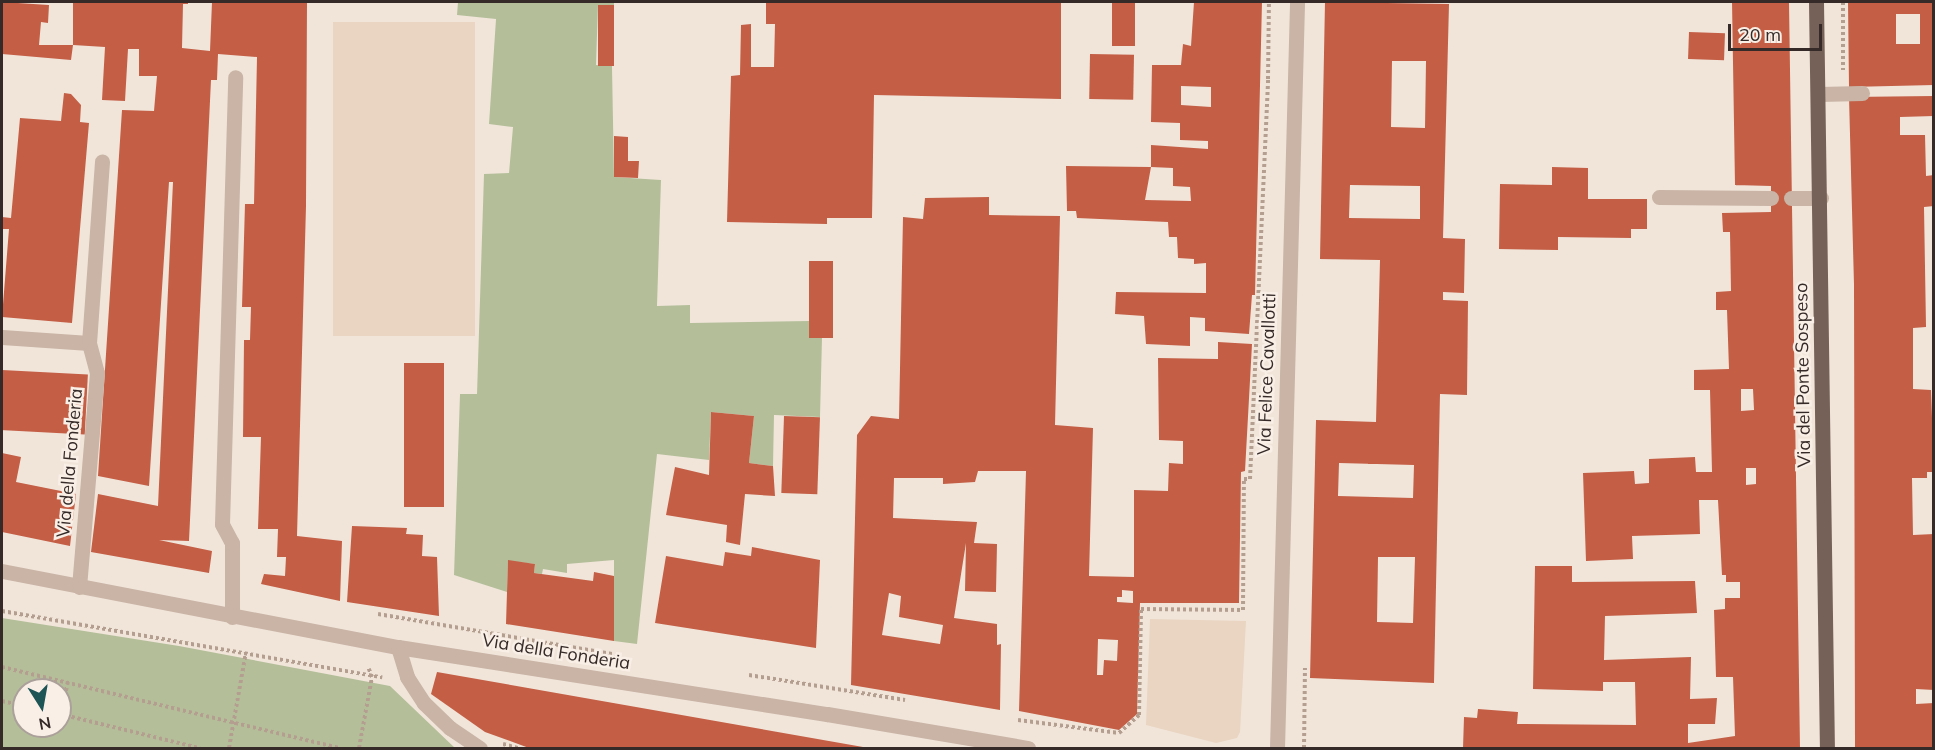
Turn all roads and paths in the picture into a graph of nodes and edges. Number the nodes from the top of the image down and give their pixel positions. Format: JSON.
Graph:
{"nodes":[{"id":1,"x":1269,"y":2,"type":"edge"},
{"id":2,"x":1297,"y":2,"type":"edge"},
{"id":3,"x":1816,"y":2,"type":"edge"},
{"id":4,"x":235,"y":77,"type":"dead end"},
{"id":5,"x":1819,"y":93,"type":"junction"},
{"id":6,"x":1862,"y":93,"type":"dead end"},
{"id":7,"x":102,"y":161,"type":"dead end"},
{"id":8,"x":1659,"y":197,"type":"dead end"},
{"id":9,"x":1771,"y":198,"type":"dead end"},
{"id":10,"x":1791,"y":198,"type":"dead end"},
{"id":11,"x":1821,"y":198,"type":"junction"},
{"id":12,"x":2,"y":337,"type":"edge"},
{"id":13,"x":89,"y":343,"type":"junction"},
{"id":14,"x":2,"y":571,"type":"edge"},
{"id":15,"x":79,"y":587,"type":"junction"},
{"id":16,"x":2,"y":611,"type":"edge"},
{"id":17,"x":378,"y":614,"type":"dead end"},
{"id":18,"x":232,"y":617,"type":"junction"},
{"id":19,"x":398,"y":647,"type":"junction"},
{"id":20,"x":246,"y":652,"type":"junction"},
{"id":21,"x":623,"y":656,"type":"dead end"},
{"id":22,"x":2,"y":667,"type":"edge"},
{"id":23,"x":369,"y":669,"type":"dead end"},
{"id":24,"x":737,"y":674,"type":"dead end"},
{"id":25,"x":372,"y":677,"type":"junction"},
{"id":26,"x":50,"y":678,"type":"edge"},
{"id":27,"x":72,"y":683,"type":"edge"},
{"id":28,"x":909,"y":701,"type":"dead end"},
{"id":29,"x":72,"y":717,"type":"edge"},
{"id":30,"x":1011,"y":719,"type":"dead end"},
{"id":31,"x":234,"y":724,"type":"junction"},
{"id":32,"x":200,"y":748,"type":"edge"},
{"id":33,"x":229,"y":748,"type":"edge"},
{"id":34,"x":339,"y":748,"type":"edge"},
{"id":35,"x":359,"y":748,"type":"edge"},
{"id":36,"x":480,"y":748,"type":"edge"},
{"id":37,"x":1028,"y":748,"type":"edge"},
{"id":38,"x":1277,"y":748,"type":"edge"},
{"id":39,"x":1827,"y":748,"type":"edge"}],
"edges":[{"from":1,"to":30,"type":"path"},
{"from":2,"to":38,"type":"street","name":"Via Felice Cavallotti"},
{"from":3,"to":5,"type":"main road","name":"Via del Ponte Sospeso"},
{"from":4,"to":18,"type":"street"},
{"from":5,"to":6,"type":"street"},
{"from":5,"to":11,"type":"main road","name":"Via del Ponte Sospeso"},
{"from":7,"to":13,"type":"street","name":"Via della Fonderia"},
{"from":8,"to":9,"type":"street"},
{"from":10,"to":11,"type":"street"},
{"from":11,"to":39,"type":"main road","name":"Via del Ponte Sospeso"},
{"from":12,"to":13,"type":"street"},
{"from":13,"to":15,"type":"street","name":"Via della Fonderia"},
{"from":14,"to":15,"type":"street","name":"Via della Fonderia"},
{"from":15,"to":18,"type":"street","name":"Via della Fonderia"},
{"from":16,"to":20,"type":"path"},
{"from":17,"to":21,"type":"path"},
{"from":18,"to":19,"type":"street","name":"Via della Fonderia"},
{"from":19,"to":36,"type":"street"},
{"from":19,"to":37,"type":"street","name":"Via della Fonderia"},
{"from":20,"to":25,"type":"path"},
{"from":20,"to":31,"type":"path"},
{"from":22,"to":26,"type":"path"},
{"from":23,"to":25,"type":"path"},
{"from":24,"to":28,"type":"path"},
{"from":25,"to":35,"type":"path"},
{"from":27,"to":31,"type":"path"},
{"from":29,"to":32,"type":"path"},
{"from":31,"to":33,"type":"path"},
{"from":31,"to":34,"type":"path"}]}
